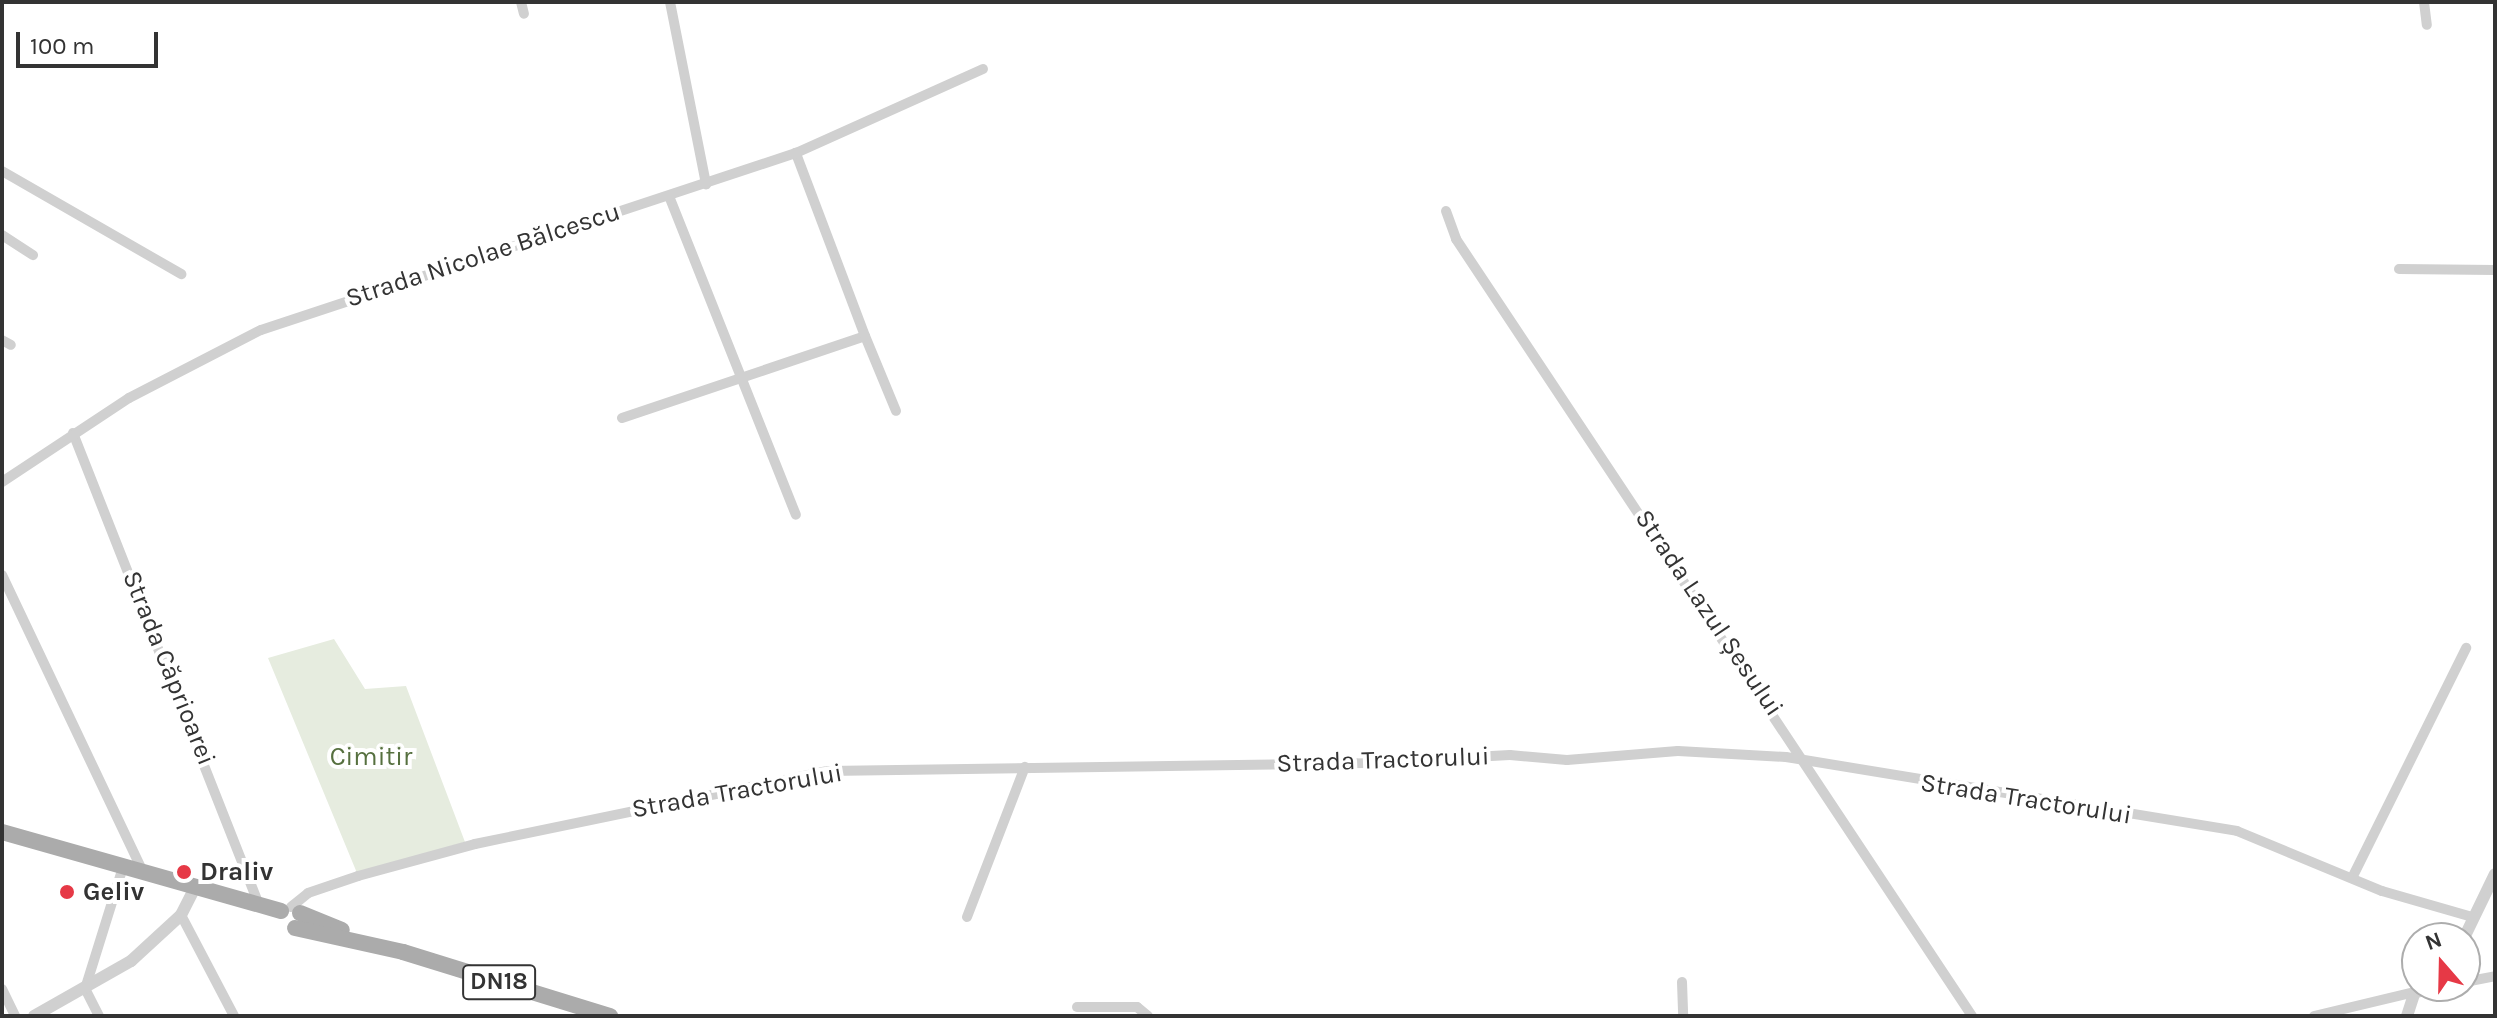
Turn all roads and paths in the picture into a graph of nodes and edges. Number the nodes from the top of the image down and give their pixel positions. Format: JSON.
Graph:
{"nodes":[{"id":1,"x":521,"y":2,"type":"edge"},
{"id":2,"x":670,"y":2,"type":"edge"},
{"id":3,"x":2424,"y":2,"type":"edge"},
{"id":4,"x":524,"y":14,"type":"dead end"},
{"id":5,"x":2427,"y":25,"type":"dead end"},
{"id":6,"x":983,"y":69,"type":"dead end"},
{"id":7,"x":796,"y":153,"type":"junction"},
{"id":8,"x":2,"y":171,"type":"edge"},
{"id":9,"x":706,"y":184,"type":"junction"},
{"id":10,"x":669,"y":196,"type":"junction"},
{"id":11,"x":1446,"y":211,"type":"dead end"},
{"id":12,"x":2,"y":235,"type":"edge"},
{"id":13,"x":33,"y":255,"type":"dead end"},
{"id":14,"x":2399,"y":269,"type":"dead end"},
{"id":15,"x":2495,"y":270,"type":"edge"},
{"id":16,"x":181,"y":274,"type":"dead end"},
{"id":17,"x":865,"y":336,"type":"junction"},
{"id":18,"x":742,"y":379,"type":"junction"},
{"id":19,"x":896,"y":411,"type":"dead end"},
{"id":20,"x":622,"y":418,"type":"dead end"},
{"id":21,"x":73,"y":433,"type":"junction"},
{"id":22,"x":2,"y":482,"type":"edge"},
{"id":23,"x":796,"y":515,"type":"dead end"},
{"id":24,"x":2,"y":575,"type":"edge"},
{"id":25,"x":2466,"y":648,"type":"dead end"},
{"id":26,"x":1810,"y":766,"type":"junction"},
{"id":27,"x":1025,"y":767,"type":"junction"},
{"id":28,"x":2,"y":832,"type":"edge"},
{"id":29,"x":122,"y":870,"type":"junction"},
{"id":30,"x":2495,"y":874,"type":"edge"},
{"id":31,"x":145,"y":877,"type":"junction"},
{"id":32,"x":2352,"y":878,"type":"junction"},
{"id":33,"x":195,"y":888,"type":"junction"},
{"id":34,"x":259,"y":905,"type":"junction"},
{"id":35,"x":181,"y":915,"type":"junction"},
{"id":36,"x":289,"y":916,"type":"junction"},
{"id":37,"x":967,"y":917,"type":"dead end"},
{"id":38,"x":2472,"y":917,"type":"junction"},
{"id":39,"x":2470,"y":922,"type":"edge"},
{"id":40,"x":1682,"y":982,"type":"dead end"},
{"id":41,"x":2,"y":989,"type":"edge"},
{"id":42,"x":85,"y":989,"type":"junction"},
{"id":43,"x":2401,"y":995,"type":"edge"},
{"id":44,"x":1077,"y":1007,"type":"dead end"},
{"id":45,"x":1970,"y":1013,"type":"edge"},
{"id":46,"x":15,"y":1016,"type":"edge"},
{"id":47,"x":34,"y":1016,"type":"edge"},
{"id":48,"x":99,"y":1016,"type":"edge"},
{"id":49,"x":234,"y":1016,"type":"edge"},
{"id":50,"x":610,"y":1016,"type":"edge"},
{"id":51,"x":1148,"y":1016,"type":"edge"},
{"id":52,"x":1683,"y":1016,"type":"edge"},
{"id":53,"x":1980,"y":1016,"type":"edge"},
{"id":54,"x":2314,"y":1016,"type":"edge"}],
"edges":[{"from":1,"to":4,"type":"street"},
{"from":2,"to":9,"type":"street"},
{"from":3,"to":5,"type":"street"},
{"from":6,"to":7,"type":"street","name":"Strada Nicolae Bălcescu"},
{"from":7,"to":9,"type":"street","name":"Strada Nicolae Bălcescu"},
{"from":7,"to":17,"type":"street"},
{"from":8,"to":16,"type":"street"},
{"from":9,"to":10,"type":"street","name":"Strada Nicolae Bălcescu"},
{"from":10,"to":18,"type":"street"},
{"from":10,"to":21,"type":"street","name":"Strada Nicolae Bălcescu"},
{"from":11,"to":26,"type":"street","name":"Strada Lazul Șesului"},
{"from":12,"to":13,"type":"street"},
{"from":14,"to":15,"type":"street"},
{"from":17,"to":18,"type":"street"},
{"from":17,"to":19,"type":"street"},
{"from":18,"to":20,"type":"street"},
{"from":18,"to":23,"type":"street"},
{"from":21,"to":22,"type":"street","name":"Strada Nicolae Bălcescu"},
{"from":21,"to":34,"type":"street","name":"Strada Căprioarei"},
{"from":24,"to":31,"type":"street"},
{"from":25,"to":32,"type":"street"},
{"from":26,"to":27,"type":"street","name":"Strada Tractorului"},
{"from":26,"to":32,"type":"street","name":"Strada Tractorului"},
{"from":26,"to":45,"type":"street","name":"Strada Lazul Șesului"},
{"from":27,"to":36,"type":"street","name":"Strada Tractorului"},
{"from":27,"to":37,"type":"street"},
{"from":28,"to":29,"type":"main road","number":"DN18"},
{"from":29,"to":31,"type":"main road","number":"DN18"},
{"from":29,"to":42,"type":"street"},
{"from":30,"to":38,"type":"street"},
{"from":31,"to":33,"type":"main road","number":"DN18"},
{"from":32,"to":38,"type":"street","name":"Strada Tractorului"},
{"from":33,"to":34,"type":"main road","number":"DN18"},
{"from":33,"to":35,"type":"street"},
{"from":34,"to":36,"type":"main road","number":"DN18"},
{"from":35,"to":42,"type":"street"},
{"from":35,"to":49,"type":"street"},
{"from":36,"to":50,"type":"main road","number":"DN18"},
{"from":38,"to":39,"type":"street"},
{"from":40,"to":52,"type":"street"},
{"from":41,"to":46,"type":"street"},
{"from":42,"to":47,"type":"street"},
{"from":42,"to":48,"type":"street"},
{"from":43,"to":54,"type":"street"},
{"from":44,"to":51,"type":"street"},
{"from":45,"to":53,"type":"street"}]}
